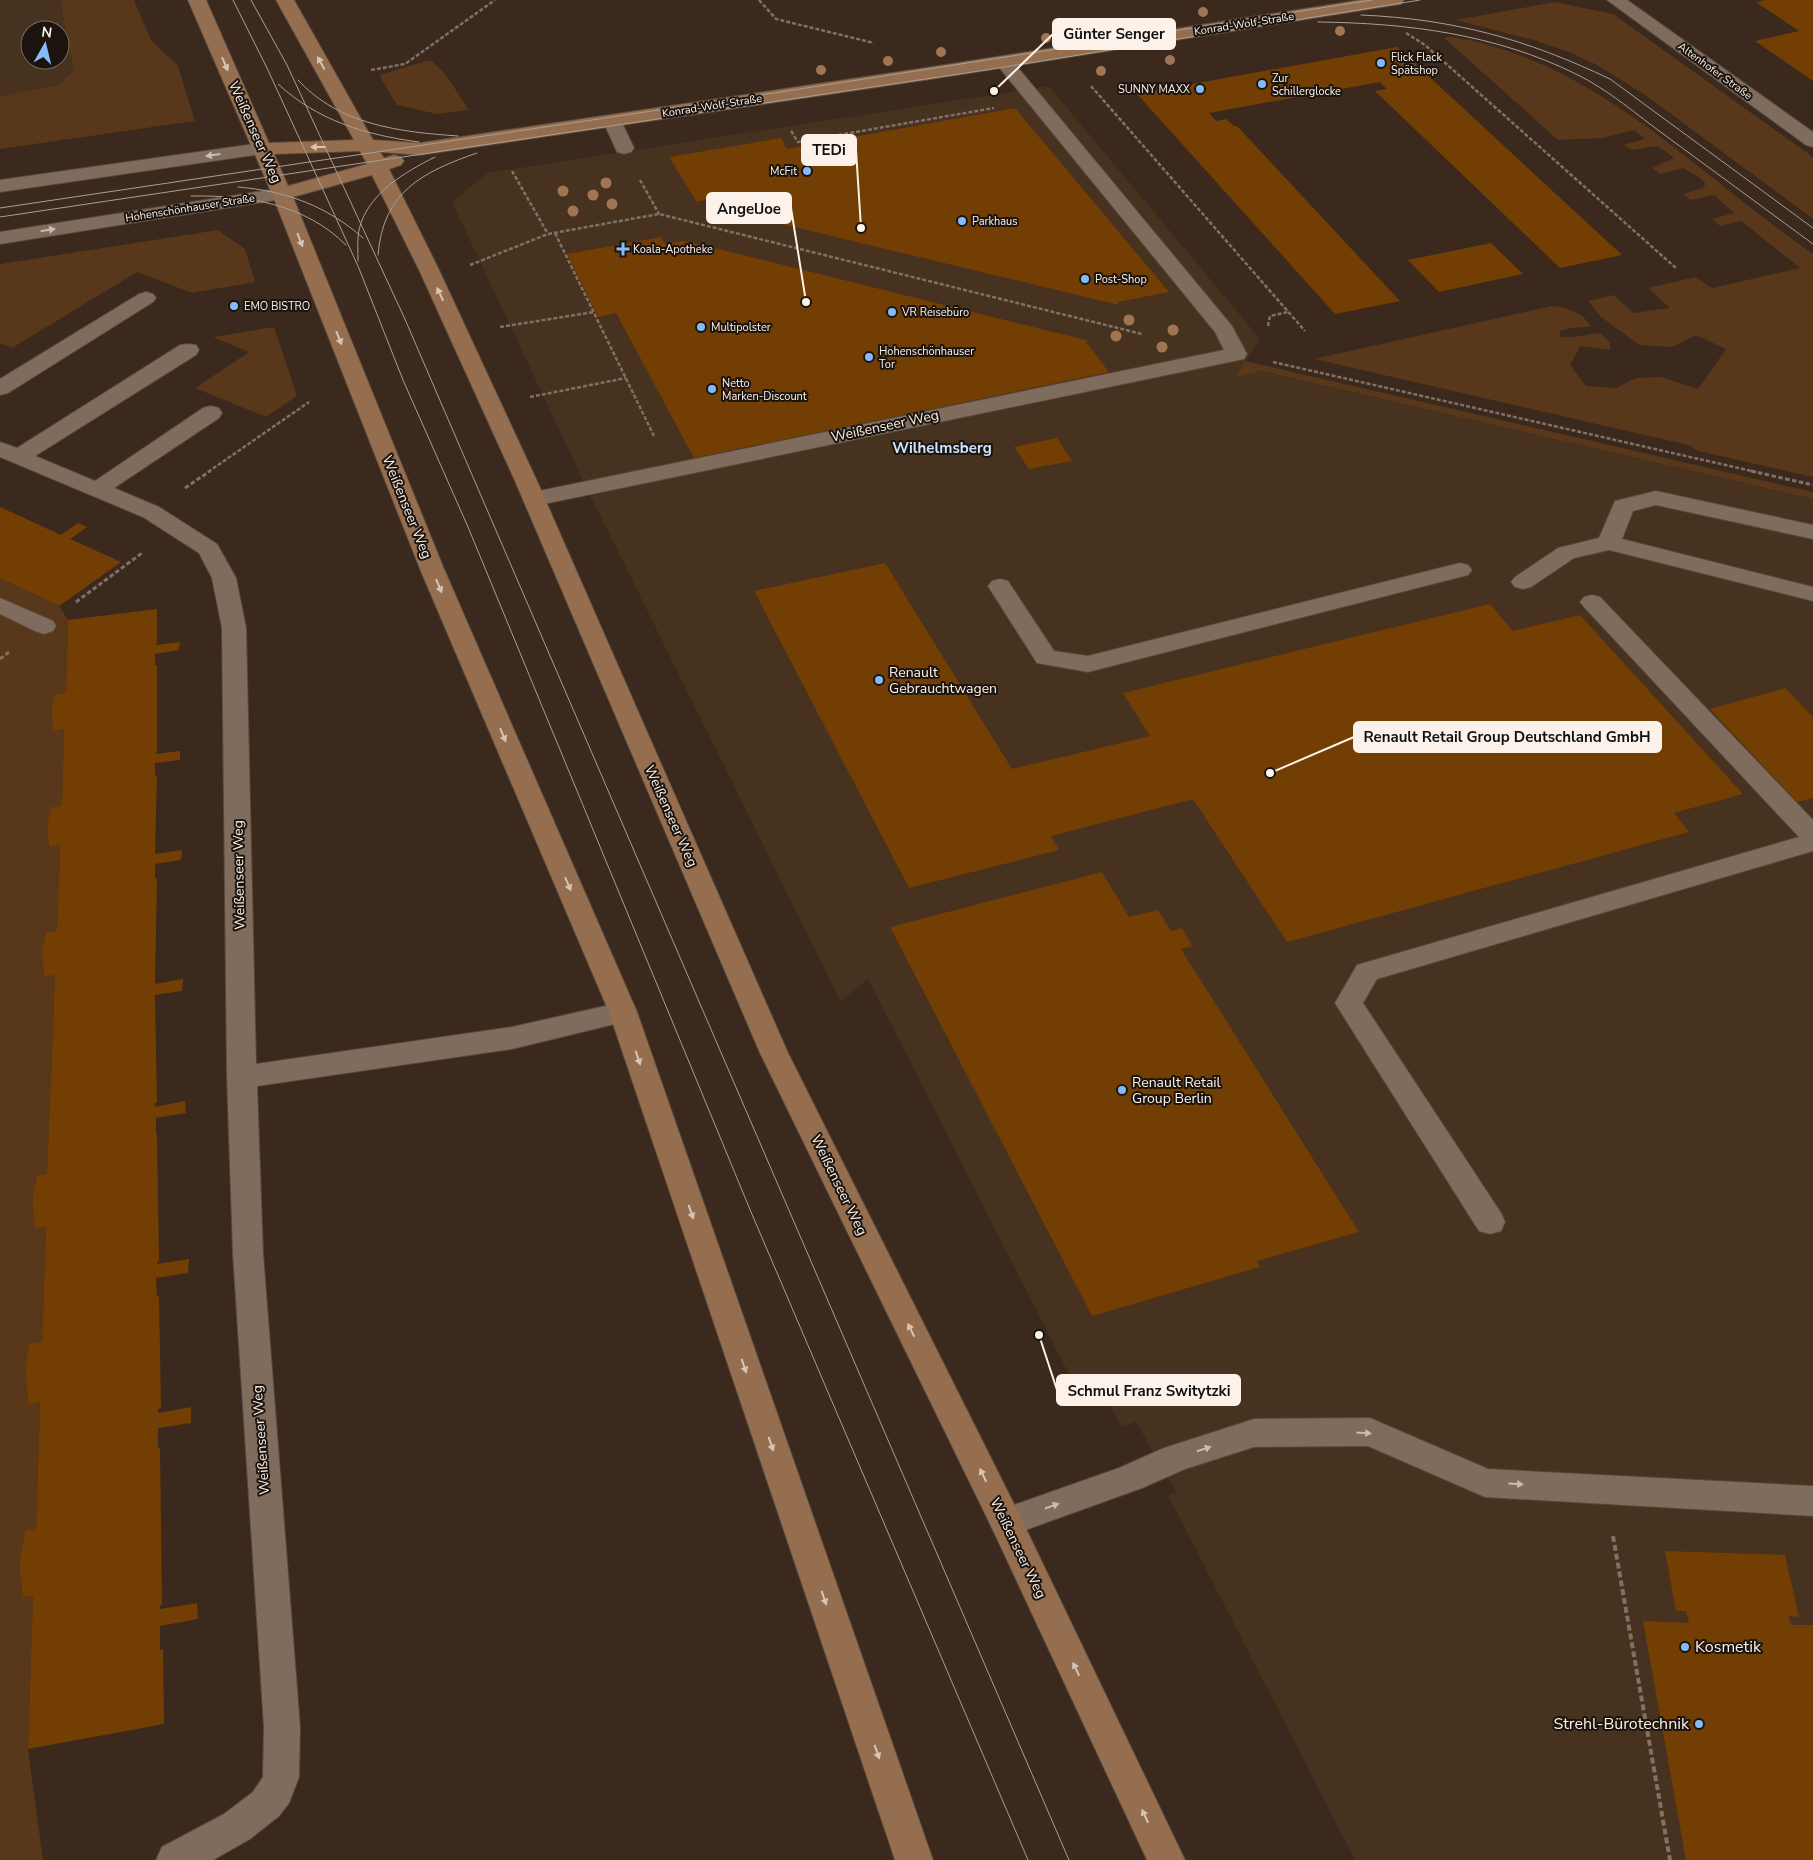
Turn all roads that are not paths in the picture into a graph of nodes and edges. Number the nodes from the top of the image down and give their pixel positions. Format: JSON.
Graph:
{"nodes":[{"id":1,"x":197,"y":0,"type":"edge"},
{"id":2,"x":286,"y":0,"type":"edge"},
{"id":3,"x":1395,"y":0,"type":"edge"},
{"id":4,"x":1616,"y":0,"type":"edge"},
{"id":5,"x":1004,"y":62,"type":"junction"},
{"id":6,"x":612,"y":121,"type":"junction"},
{"id":7,"x":1813,"y":141,"type":"edge"},
{"id":8,"x":262,"y":148,"type":"junction"},
{"id":9,"x":624,"y":148,"type":"dead end"},
{"id":10,"x":372,"y":156,"type":"junction"},
{"id":11,"x":0,"y":186,"type":"edge"},
{"id":12,"x":282,"y":194,"type":"junction"},
{"id":13,"x":0,"y":238,"type":"edge"},
{"id":14,"x":146,"y":298,"type":"dead end"},
{"id":15,"x":188,"y":350,"type":"dead end"},
{"id":16,"x":0,"y":388,"type":"edge"},
{"id":17,"x":211,"y":413,"type":"dead end"},
{"id":18,"x":9,"y":453,"type":"edge"},
{"id":19,"x":98,"y":489,"type":"junction"},
{"id":20,"x":534,"y":499,"type":"junction"},
{"id":21,"x":1813,"y":532,"type":"edge"},
{"id":22,"x":1609,"y":543,"type":"junction"},
{"id":23,"x":1460,"y":570,"type":"dead end"},
{"id":24,"x":1523,"y":582,"type":"dead end"},
{"id":25,"x":1000,"y":586,"type":"dead end"},
{"id":26,"x":1813,"y":594,"type":"edge"},
{"id":27,"x":1592,"y":602,"type":"dead end"},
{"id":28,"x":0,"y":605,"type":"edge"},
{"id":29,"x":44,"y":626,"type":"dead end"},
{"id":30,"x":1813,"y":836,"type":"edge"},
{"id":31,"x":1813,"y":842,"type":"edge"},
{"id":32,"x":623,"y":1012,"type":"junction"},
{"id":33,"x":242,"y":1077,"type":"junction"},
{"id":34,"x":1490,"y":1222,"type":"dead end"},
{"id":35,"x":1813,"y":1501,"type":"edge"},
{"id":36,"x":1006,"y":1522,"type":"junction"},
{"id":37,"x":175,"y":1860,"type":"edge"},
{"id":38,"x":914,"y":1860,"type":"edge"},
{"id":39,"x":1166,"y":1860,"type":"edge"}],
"edges":[{"from":1,"to":8,"type":"main road","name":"Weißenseer Weg","one_way":true},
{"from":10,"to":2,"type":"main road","name":"Weißenseer Weg","one_way":true},
{"from":3,"to":5,"type":"main road","name":"Konrad-Wolf-Straße"},
{"from":4,"to":7,"type":"street","name":"Altenhofer Straße"},
{"from":5,"to":6,"type":"main road","name":"Konrad-Wolf-Straße"},
{"from":5,"to":20,"type":"street","name":"Weißenseer Weg"},
{"from":6,"to":9,"type":"street"},
{"from":6,"to":10,"type":"main road","name":"Konrad-Wolf-Straße"},
{"from":10,"to":8,"type":"main road","one_way":true},
{"from":8,"to":11,"type":"street","one_way":true},
{"from":8,"to":12,"type":"main road","name":"Weißenseer Weg"},
{"from":10,"to":12,"type":"main road","name":"Hohenschönhauser Straße"},
{"from":20,"to":10,"type":"main road","name":"Weißenseer Weg","one_way":true},
{"from":13,"to":12,"type":"street","name":"Hohenschönhauser Straße","one_way":true},
{"from":12,"to":32,"type":"main road","name":"Weißenseer Weg","one_way":true},
{"from":14,"to":16,"type":"street"},
{"from":15,"to":18,"type":"street"},
{"from":17,"to":19,"type":"street"},
{"from":18,"to":19,"type":"street","name":"Weißenseer Weg"},
{"from":19,"to":33,"type":"street","name":"Weißenseer Weg"},
{"from":36,"to":20,"type":"main road","name":"Weißenseer Weg","one_way":true},
{"from":21,"to":22,"type":"street"},
{"from":22,"to":24,"type":"street"},
{"from":22,"to":26,"type":"street"},
{"from":23,"to":25,"type":"street"},
{"from":27,"to":30,"type":"street"},
{"from":28,"to":29,"type":"street"},
{"from":31,"to":34,"type":"street"},
{"from":32,"to":33,"type":"street"},
{"from":32,"to":38,"type":"main road","name":"Weißenseer Weg","one_way":true},
{"from":33,"to":37,"type":"street","name":"Weißenseer Weg"},
{"from":36,"to":35,"type":"street","one_way":true},
{"from":39,"to":36,"type":"main road","name":"Weißenseer Weg","one_way":true}]}
